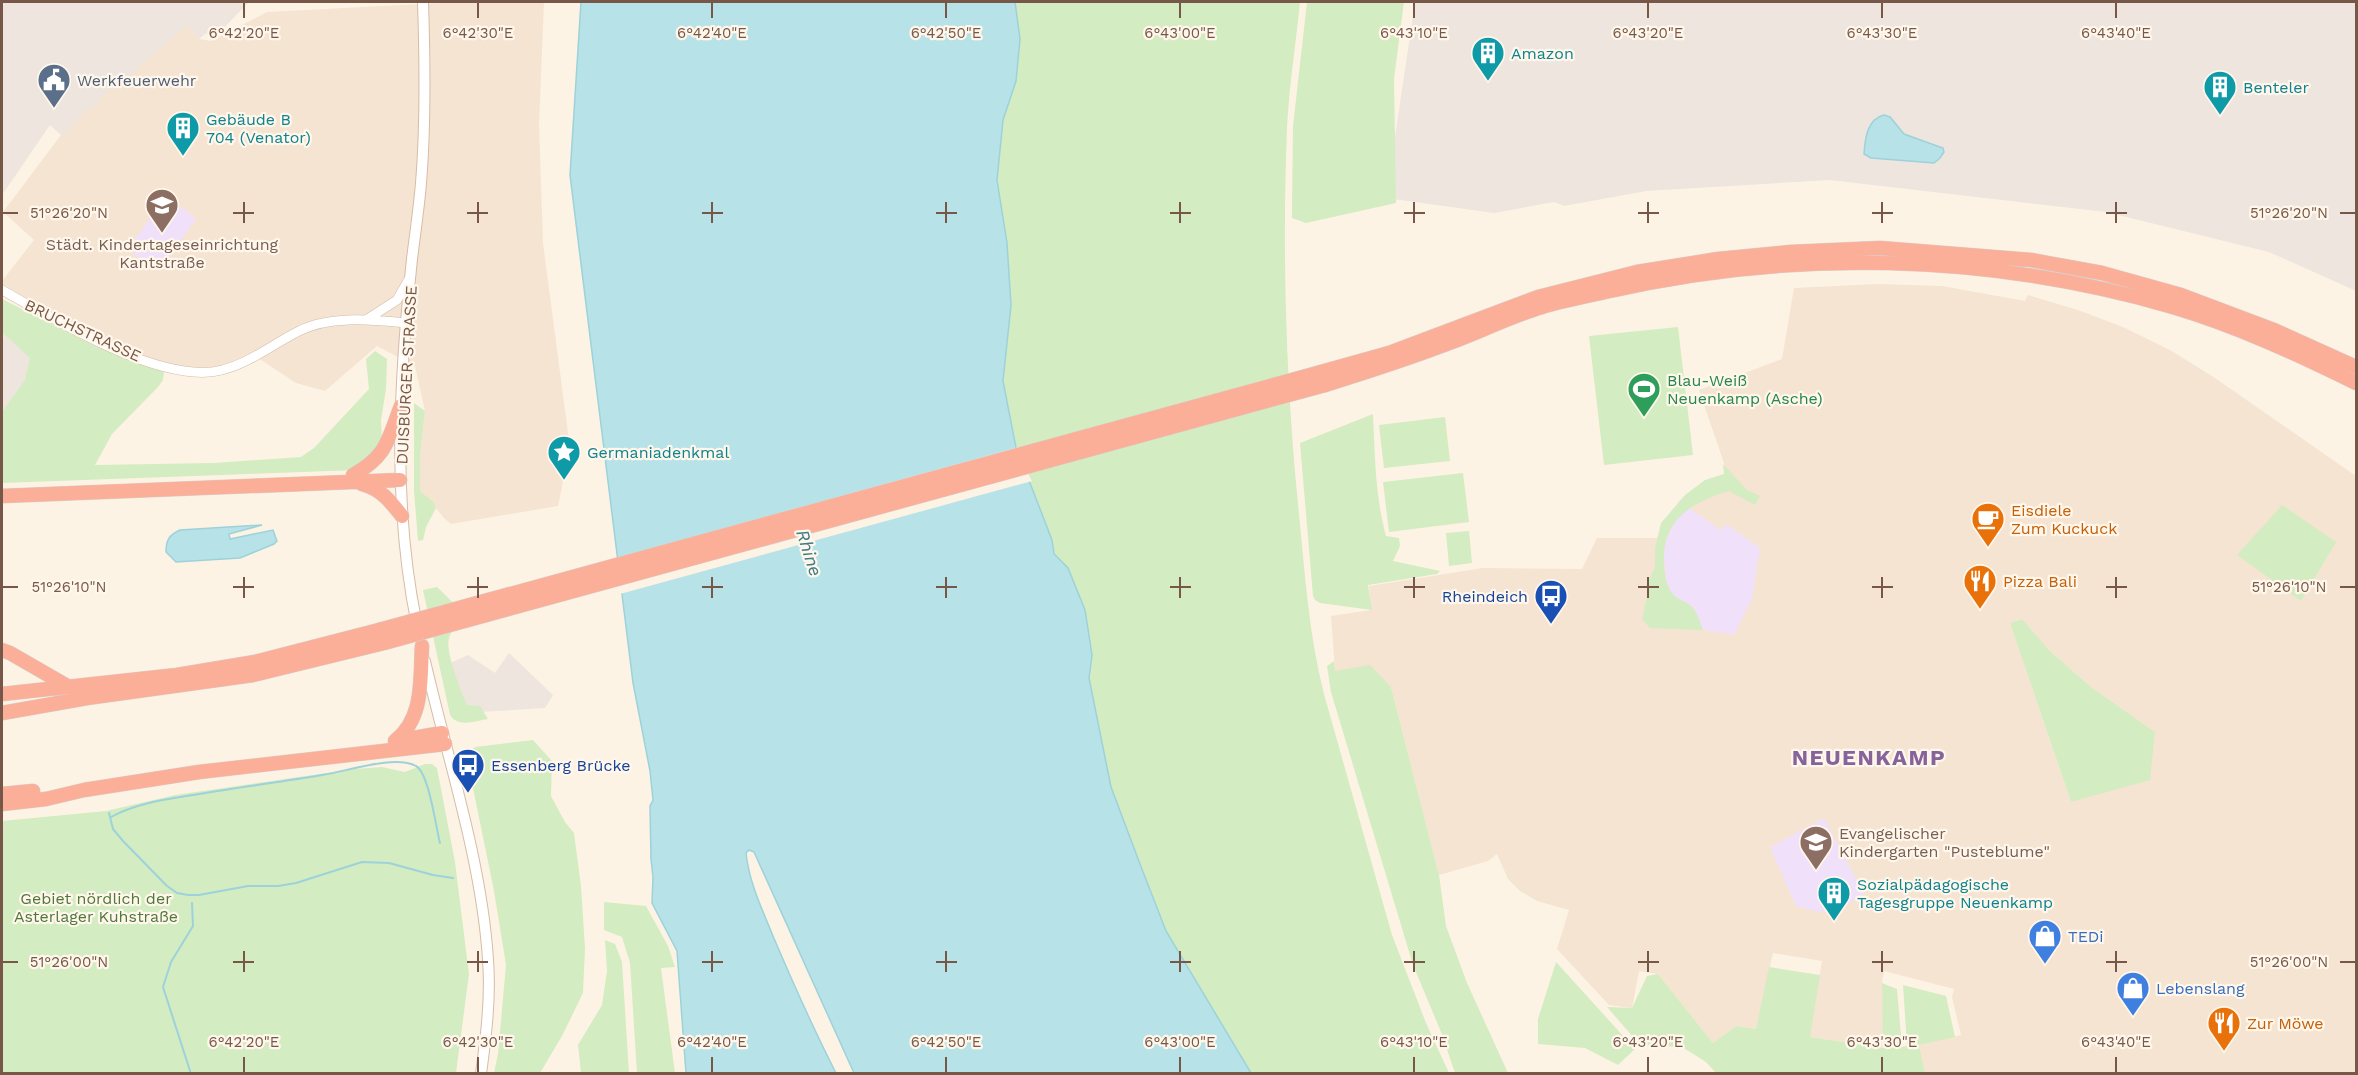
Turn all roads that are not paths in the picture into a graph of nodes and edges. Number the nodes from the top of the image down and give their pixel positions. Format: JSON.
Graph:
{"nodes":[{"id":1,"x":423,"y":2,"type":"edge"},
{"id":2,"x":411,"y":274,"type":"junction"},
{"id":3,"x":2,"y":290,"type":"edge"},
{"id":4,"x":365,"y":321,"type":"junction"},
{"id":5,"x":408,"y":323,"type":"junction"},
{"id":6,"x":2356,"y":367,"type":"edge"},
{"id":7,"x":1323,"y":379,"type":"junction"},
{"id":8,"x":2356,"y":382,"type":"edge"},
{"id":9,"x":401,"y":406,"type":"junction"},
{"id":10,"x":400,"y":477,"type":"junction"},
{"id":11,"x":355,"y":479,"type":"junction"},
{"id":12,"x":2,"y":496,"type":"edge"},
{"id":13,"x":402,"y":516,"type":"junction"},
{"id":14,"x":382,"y":636,"type":"junction"},
{"id":15,"x":422,"y":646,"type":"junction"},
{"id":16,"x":2,"y":650,"type":"edge"},
{"id":17,"x":199,"y":684,"type":"junction"},
{"id":18,"x":69,"y":687,"type":"junction"},
{"id":19,"x":2,"y":694,"type":"edge"},
{"id":20,"x":2,"y":704,"type":"edge"},
{"id":21,"x":2,"y":713,"type":"edge"},
{"id":22,"x":444,"y":739,"type":"junction"},
{"id":23,"x":393,"y":742,"type":"junction"},
{"id":24,"x":2,"y":794,"type":"edge"},
{"id":25,"x":2,"y":804,"type":"edge"},
{"id":26,"x":481,"y":1074,"type":"edge"}],
"edges":[{"from":1,"to":2,"type":"main road","name":"DUISBURGER STRASSE"},
{"from":2,"to":4,"type":"street"},
{"from":2,"to":5,"type":"main road","name":"DUISBURGER STRASSE"},
{"from":3,"to":4,"type":"street","name":"BRUCHSTRASSE"},
{"from":4,"to":5,"type":"street","name":"BRUCHSTRASSE"},
{"from":5,"to":9,"type":"main road","name":"DUISBURGER STRASSE"},
{"from":6,"to":7,"type":"highway"},
{"from":7,"to":8,"type":"highway"},
{"from":7,"to":14,"type":"highway","bridge":true},
{"from":9,"to":10,"type":"main road","name":"DUISBURGER STRASSE"},
{"from":9,"to":11,"type":"highway"},
{"from":10,"to":11,"type":"highway"},
{"from":10,"to":13,"type":"main road","name":"DUISBURGER STRASSE"},
{"from":11,"to":12,"type":"highway"},
{"from":11,"to":13,"type":"highway"},
{"from":13,"to":15,"type":"main road","name":"DUISBURGER STRASSE"},
{"from":14,"to":17,"type":"highway"},
{"from":14,"to":18,"type":"highway"},
{"from":15,"to":22,"type":"main road","name":"DUISBURGER STRASSE"},
{"from":15,"to":23,"type":"highway"},
{"from":16,"to":18,"type":"highway"},
{"from":17,"to":20,"type":"highway"},
{"from":17,"to":21,"type":"highway"},
{"from":18,"to":19,"type":"highway"},
{"from":22,"to":23,"type":"highway"},
{"from":22,"to":25,"type":"highway"},
{"from":22,"to":26,"type":"main road","name":"DUISBURGER STRASSE"},
{"from":23,"to":24,"type":"highway"}]}
